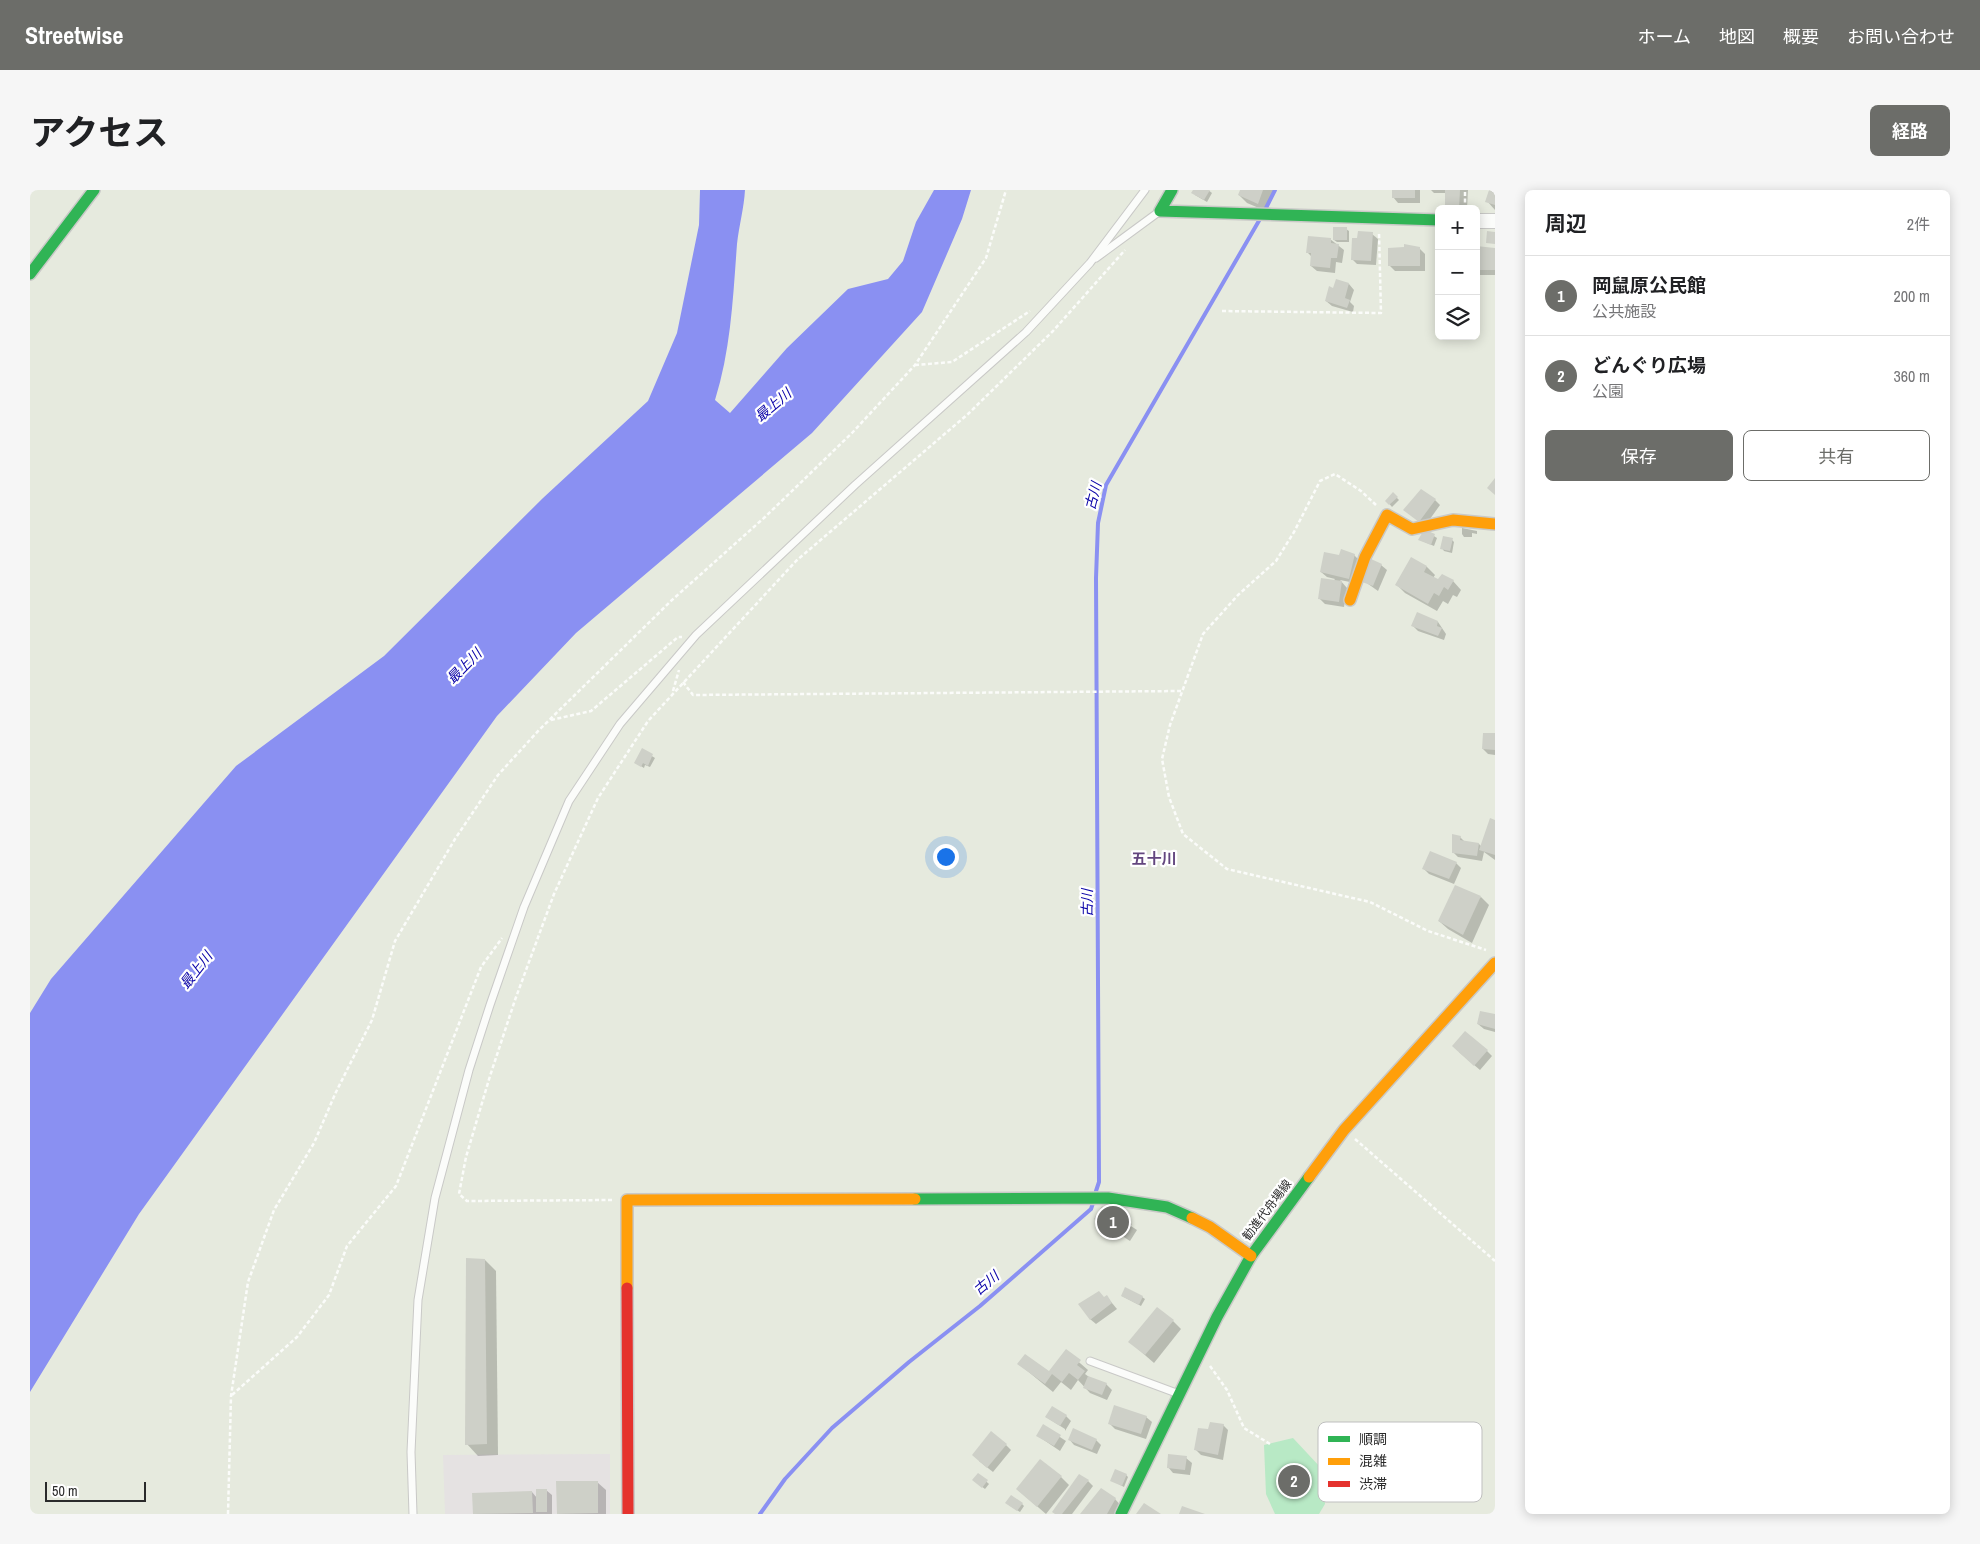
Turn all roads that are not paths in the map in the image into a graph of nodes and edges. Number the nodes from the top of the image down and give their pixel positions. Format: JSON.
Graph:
{"nodes":[{"id":1,"x":94,"y":190,"type":"edge"},
{"id":2,"x":1145,"y":190,"type":"edge"},
{"id":3,"x":1172,"y":190,"type":"edge"},
{"id":4,"x":1160,"y":212,"type":"junction"},
{"id":5,"x":1435,"y":220,"type":"edge"},
{"id":6,"x":1480,"y":221,"type":"edge"},
{"id":7,"x":1495,"y":221,"type":"edge"},
{"id":8,"x":1090,"y":263,"type":"junction"},
{"id":9,"x":30,"y":274,"type":"edge"},
{"id":10,"x":1495,"y":524,"type":"edge"},
{"id":11,"x":1350,"y":600,"type":"dead end"},
{"id":12,"x":1495,"y":963,"type":"edge"},
{"id":13,"x":1251,"y":1256,"type":"junction"},
{"id":14,"x":1090,"y":1361,"type":"dead end"},
{"id":15,"x":1180,"y":1395,"type":"junction"},
{"id":16,"x":413,"y":1514,"type":"edge"},
{"id":17,"x":628,"y":1514,"type":"edge"},
{"id":18,"x":1121,"y":1514,"type":"edge"}],
"edges":[{"from":1,"to":9,"type":"street"},
{"from":2,"to":8,"type":"lane"},
{"from":3,"to":4,"type":"street"},
{"from":4,"to":5,"type":"street"},
{"from":4,"to":8,"type":"lane"},
{"from":6,"to":7,"type":"street"},
{"from":8,"to":16,"type":"lane"},
{"from":10,"to":11,"type":"street"},
{"from":12,"to":13,"type":"street","name":"勧進代舟場線"},
{"from":13,"to":15,"type":"street","name":"勧進代舟場線"},
{"from":13,"to":17,"type":"street"},
{"from":14,"to":15,"type":"lane"},
{"from":15,"to":18,"type":"street","name":"勧進代舟場線"}]}
